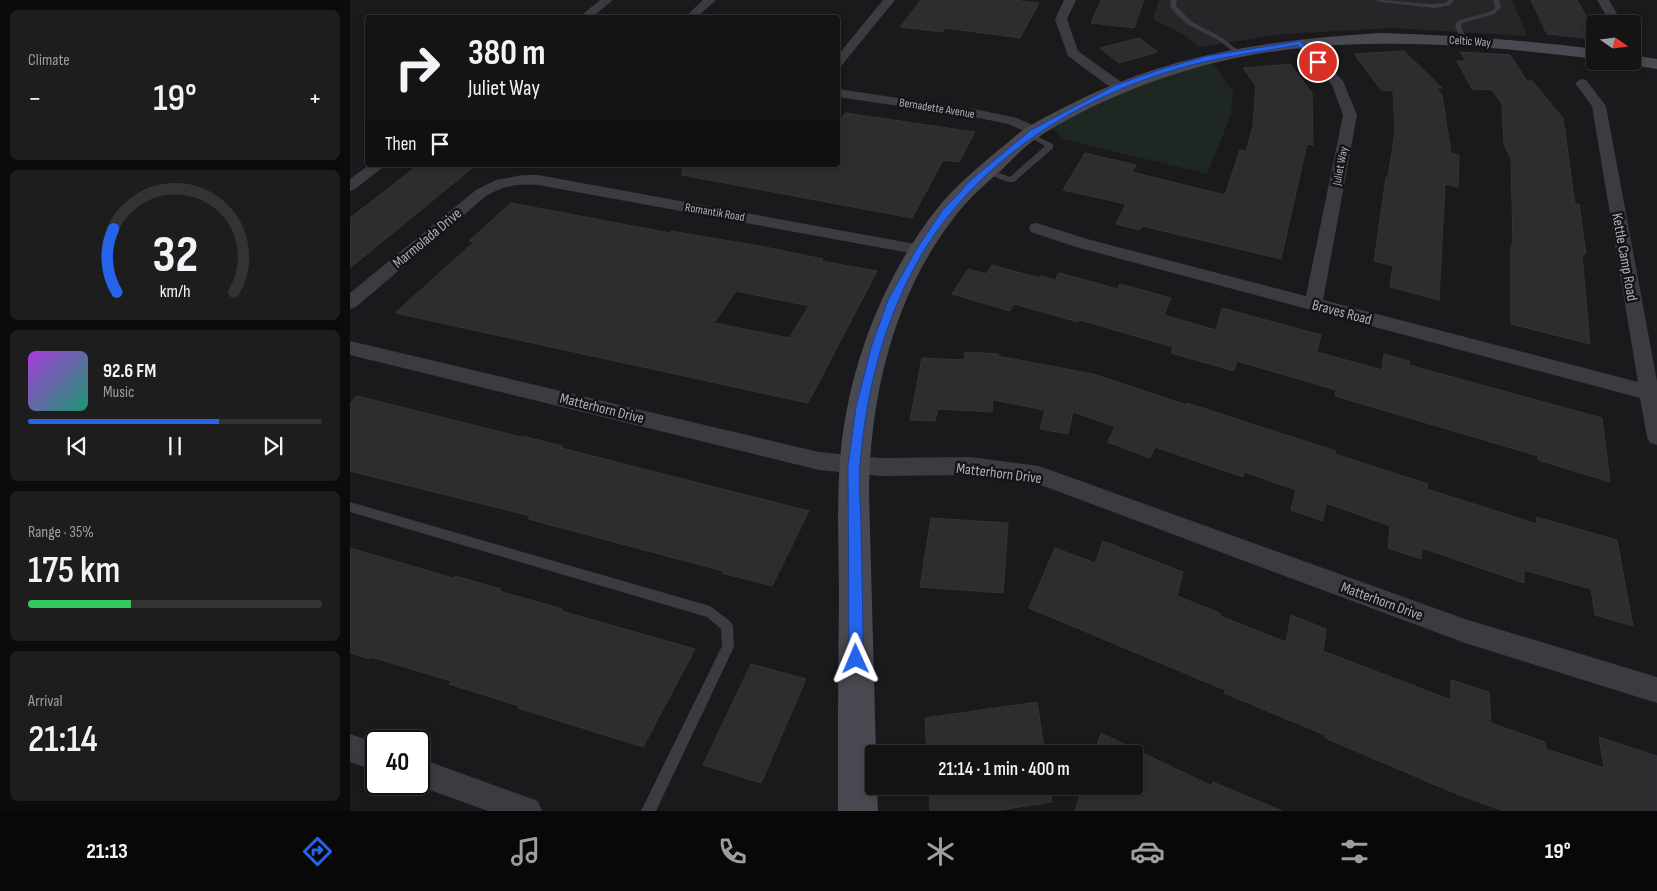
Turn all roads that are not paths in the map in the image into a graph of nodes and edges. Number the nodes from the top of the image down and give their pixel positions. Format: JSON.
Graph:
{"nodes":[{"id":1,"x":607,"y":0,"type":"edge"},
{"id":2,"x":710,"y":0,"type":"edge"},
{"id":3,"x":889,"y":0,"type":"edge"},
{"id":4,"x":1070,"y":0,"type":"edge"},
{"id":5,"x":1174,"y":0,"type":"edge"},
{"id":6,"x":1380,"y":0,"type":"edge"},
{"id":7,"x":1451,"y":0,"type":"edge"},
{"id":8,"x":1496,"y":0,"type":"edge"},
{"id":9,"x":1603,"y":0,"type":"edge"},
{"id":10,"x":587,"y":15,"type":"edge"},
{"id":11,"x":692,"y":15,"type":"edge"},
{"id":12,"x":1612,"y":15,"type":"edge"},
{"id":13,"x":1464,"y":40,"type":"junction"},
{"id":14,"x":1300,"y":43,"type":"junction"},
{"id":15,"x":1238,"y":53,"type":"junction"},
{"id":16,"x":1586,"y":53,"type":"edge"},
{"id":17,"x":1641,"y":59,"type":"edge"},
{"id":18,"x":840,"y":60,"type":"edge"},
{"id":19,"x":1657,"y":64,"type":"edge"},
{"id":20,"x":1581,"y":83,"type":"dead end"},
{"id":21,"x":1119,"y":87,"type":"junction"},
{"id":22,"x":840,"y":93,"type":"edge"},
{"id":23,"x":1034,"y":131,"type":"junction"},
{"id":24,"x":376,"y":167,"type":"edge"},
{"id":25,"x":508,"y":182,"type":"joint"},
{"id":26,"x":350,"y":186,"type":"edge"},
{"id":27,"x":1037,"y":228,"type":"dead end"},
{"id":28,"x":920,"y":250,"type":"junction"},
{"id":29,"x":350,"y":303,"type":"edge"},
{"id":30,"x":1313,"y":305,"type":"junction"},
{"id":31,"x":350,"y":348,"type":"edge"},
{"id":32,"x":1648,"y":392,"type":"junction"},
{"id":33,"x":1657,"y":437,"type":"edge"},
{"id":34,"x":854,"y":466,"type":"junction"},
{"id":35,"x":350,"y":508,"type":"edge"},
{"id":36,"x":1657,"y":690,"type":"edge"},
{"id":37,"x":350,"y":748,"type":"edge"},
{"id":38,"x":365,"y":753,"type":"edge"},
{"id":39,"x":430,"y":776,"type":"edge"},
{"id":40,"x":528,"y":811,"type":"edge"},
{"id":41,"x":648,"y":811,"type":"edge"},
{"id":42,"x":858,"y":811,"type":"edge"}],
"edges":[{"from":1,"to":10,"type":"street"},
{"from":2,"to":11,"type":"street"},
{"from":3,"to":18,"type":"street"},
{"from":4,"to":21,"type":"street"},
{"from":5,"to":15,"type":"lane"},
{"from":6,"to":7,"type":"lane"},
{"from":8,"to":13,"type":"lane"},
{"from":9,"to":12,"type":"street"},
{"from":13,"to":14,"type":"street","name":"Celtic Way"},
{"from":13,"to":16,"type":"street","name":"Celtic Way"},
{"from":14,"to":15,"type":"street","name":"Celtic Way"},
{"from":14,"to":30,"type":"street","name":"Juliet Way"},
{"from":15,"to":21,"type":"street","name":"Celtic Way"},
{"from":17,"to":19,"type":"street"},
{"from":20,"to":32,"type":"street","name":"Kettle Camp Road"},
{"from":21,"to":23,"type":"street","name":"Celtic Way"},
{"from":22,"to":23,"type":"street","name":"Bernadette Avenue"},
{"from":23,"to":28,"type":"street","name":"Celtic Way"},
{"from":24,"to":26,"type":"street"},
{"from":25,"to":28,"type":"street","name":"Romantik Road"},
{"from":25,"to":29,"type":"street","name":"Marmolada Drive"},
{"from":27,"to":30,"type":"street","name":"Braves Road"},
{"from":28,"to":34,"type":"street","name":"Celtic Way"},
{"from":30,"to":32,"type":"street","name":"Braves Road"},
{"from":31,"to":34,"type":"street","name":"Matterhorn Drive"},
{"from":32,"to":33,"type":"street","name":"Kettle Camp Road"},
{"from":34,"to":36,"type":"street","name":"Matterhorn Drive"},
{"from":34,"to":42,"type":"street","name":"Celtic Way"},
{"from":35,"to":41,"type":"lane"},
{"from":37,"to":38,"type":"street"},
{"from":39,"to":40,"type":"street"}]}
